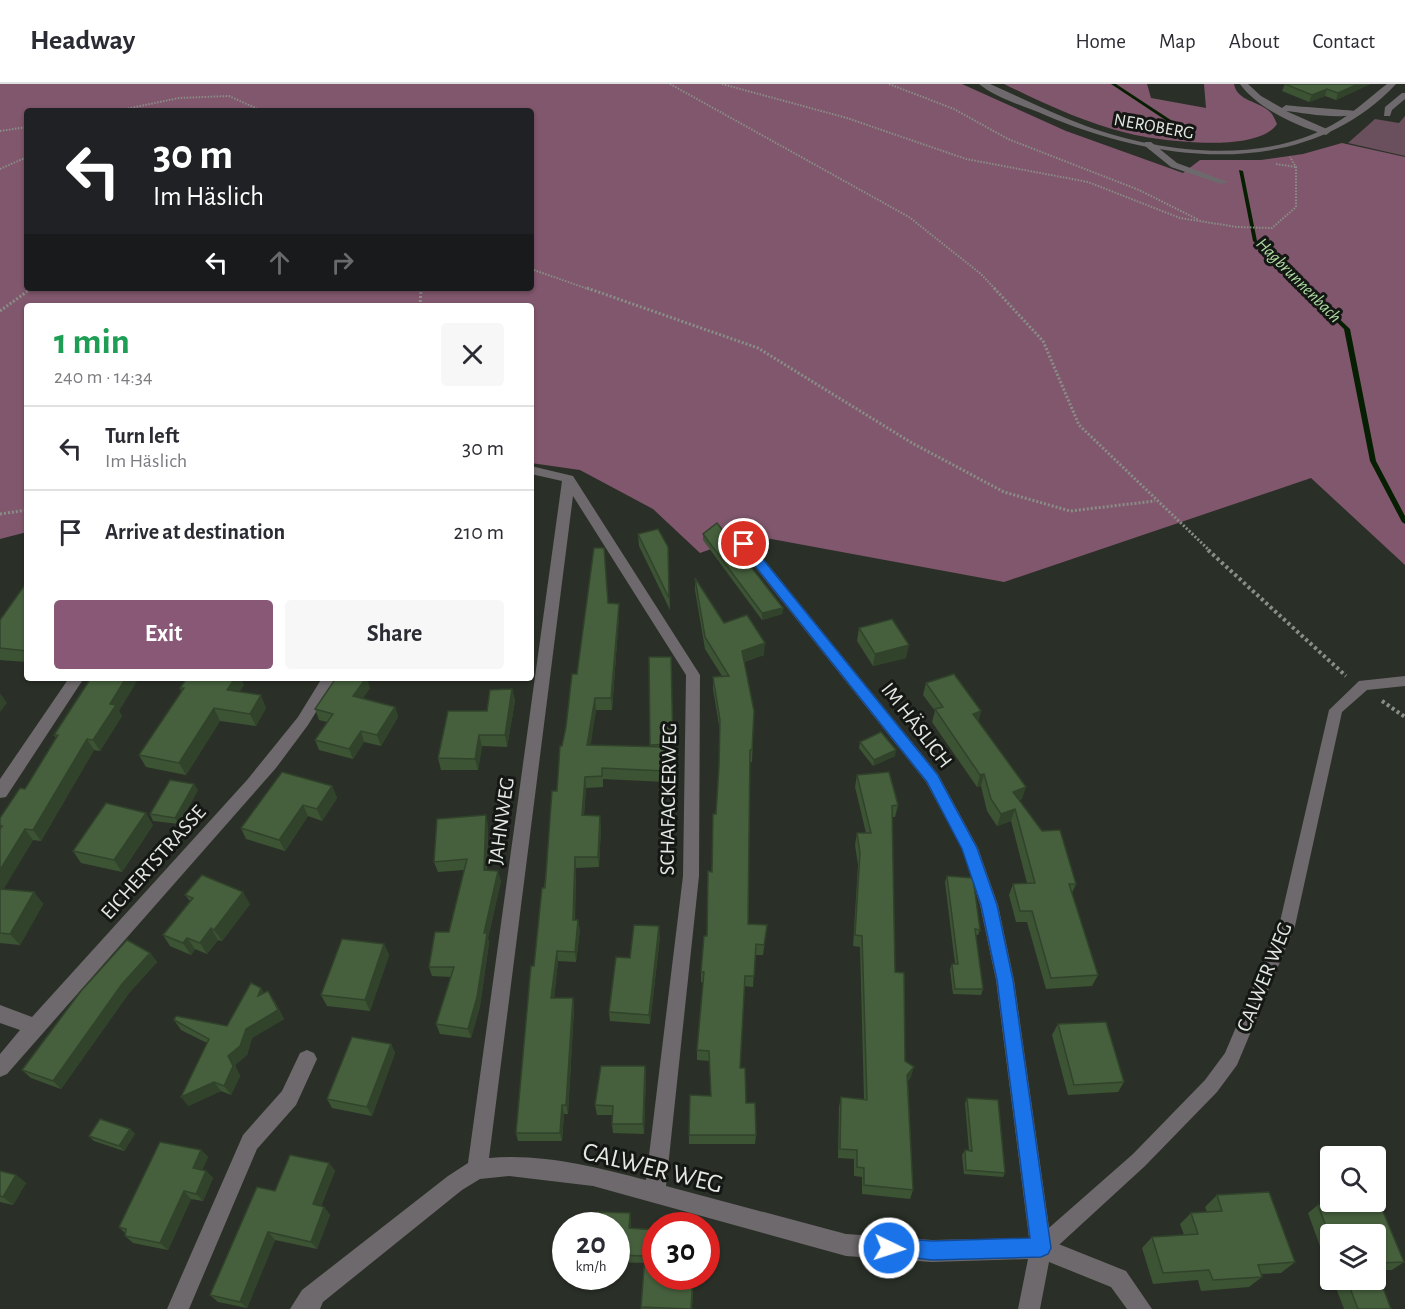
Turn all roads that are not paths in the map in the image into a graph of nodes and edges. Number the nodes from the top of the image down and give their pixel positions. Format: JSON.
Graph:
{"nodes":[{"id":1,"x":983,"y":84,"type":"edge"},
{"id":2,"x":1244,"y":84,"type":"edge"},
{"id":3,"x":1392,"y":84,"type":"edge"},
{"id":4,"x":1405,"y":95,"type":"edge"},
{"id":5,"x":1274,"y":106,"type":"junction"},
{"id":6,"x":1301,"y":111,"type":"junction"},
{"id":7,"x":1356,"y":112,"type":"junction"},
{"id":8,"x":1387,"y":114,"type":"dead end"},
{"id":9,"x":1336,"y":126,"type":"junction"},
{"id":10,"x":1326,"y":132,"type":"junction"},
{"id":11,"x":1148,"y":144,"type":"junction"},
{"id":12,"x":1224,"y":182,"type":"dead end"},
{"id":13,"x":534,"y":471,"type":"edge"},
{"id":14,"x":568,"y":479,"type":"junction"},
{"id":15,"x":744,"y":544,"type":"dead end"},
{"id":16,"x":75,"y":681,"type":"edge"},
{"id":17,"x":328,"y":681,"type":"edge"},
{"id":18,"x":1405,"y":681,"type":"edge"},
{"id":19,"x":0,"y":792,"type":"edge"},
{"id":20,"x":0,"y":1014,"type":"edge"},
{"id":21,"x":35,"y":1027,"type":"junction"},
{"id":22,"x":307,"y":1059,"type":"dead end"},
{"id":23,"x":0,"y":1068,"type":"edge"},
{"id":24,"x":477,"y":1170,"type":"junction"},
{"id":25,"x":655,"y":1193,"type":"junction"},
{"id":26,"x":1041,"y":1248,"type":"junction"},
{"id":27,"x":310,"y":1307,"type":"edge"},
{"id":28,"x":178,"y":1309,"type":"edge"},
{"id":29,"x":1029,"y":1309,"type":"edge"},
{"id":30,"x":1141,"y":1309,"type":"edge"}],
"edges":[{"from":1,"to":11,"type":"street","name":"NEROBERG"},
{"from":2,"to":5,"type":"street"},
{"from":3,"to":7,"type":"street","name":"NEROBERG"},
{"from":4,"to":8,"type":"lane"},
{"from":5,"to":6,"type":"street"},
{"from":5,"to":10,"type":"street"},
{"from":6,"to":7,"type":"street"},
{"from":6,"to":9,"type":"street"},
{"from":7,"to":9,"type":"street","name":"NEROBERG"},
{"from":9,"to":10,"type":"street","name":"NEROBERG"},
{"from":10,"to":11,"type":"street","name":"NEROBERG"},
{"from":11,"to":12,"type":"lane"},
{"from":13,"to":14,"type":"street"},
{"from":14,"to":24,"type":"street","name":"JAHNWEG"},
{"from":14,"to":25,"type":"street","name":"SCHAFACKERWEG"},
{"from":15,"to":26,"type":"street","name":"IM HÄSLICH"},
{"from":16,"to":19,"type":"street"},
{"from":17,"to":21,"type":"street","name":"EICHERTSTRASSE"},
{"from":18,"to":26,"type":"lane","name":"CALWER WEG"},
{"from":20,"to":21,"type":"street"},
{"from":21,"to":23,"type":"street","name":"EICHERTSTRASSE"},
{"from":22,"to":28,"type":"street"},
{"from":24,"to":25,"type":"street","name":"CALWER WEG"},
{"from":24,"to":27,"type":"street","name":"CALWER WEG"},
{"from":25,"to":26,"type":"street","name":"CALWER WEG"},
{"from":26,"to":29,"type":"street","name":"IM HÄSLICH"},
{"from":26,"to":30,"type":"street","name":"CALWER WEG"}]}
